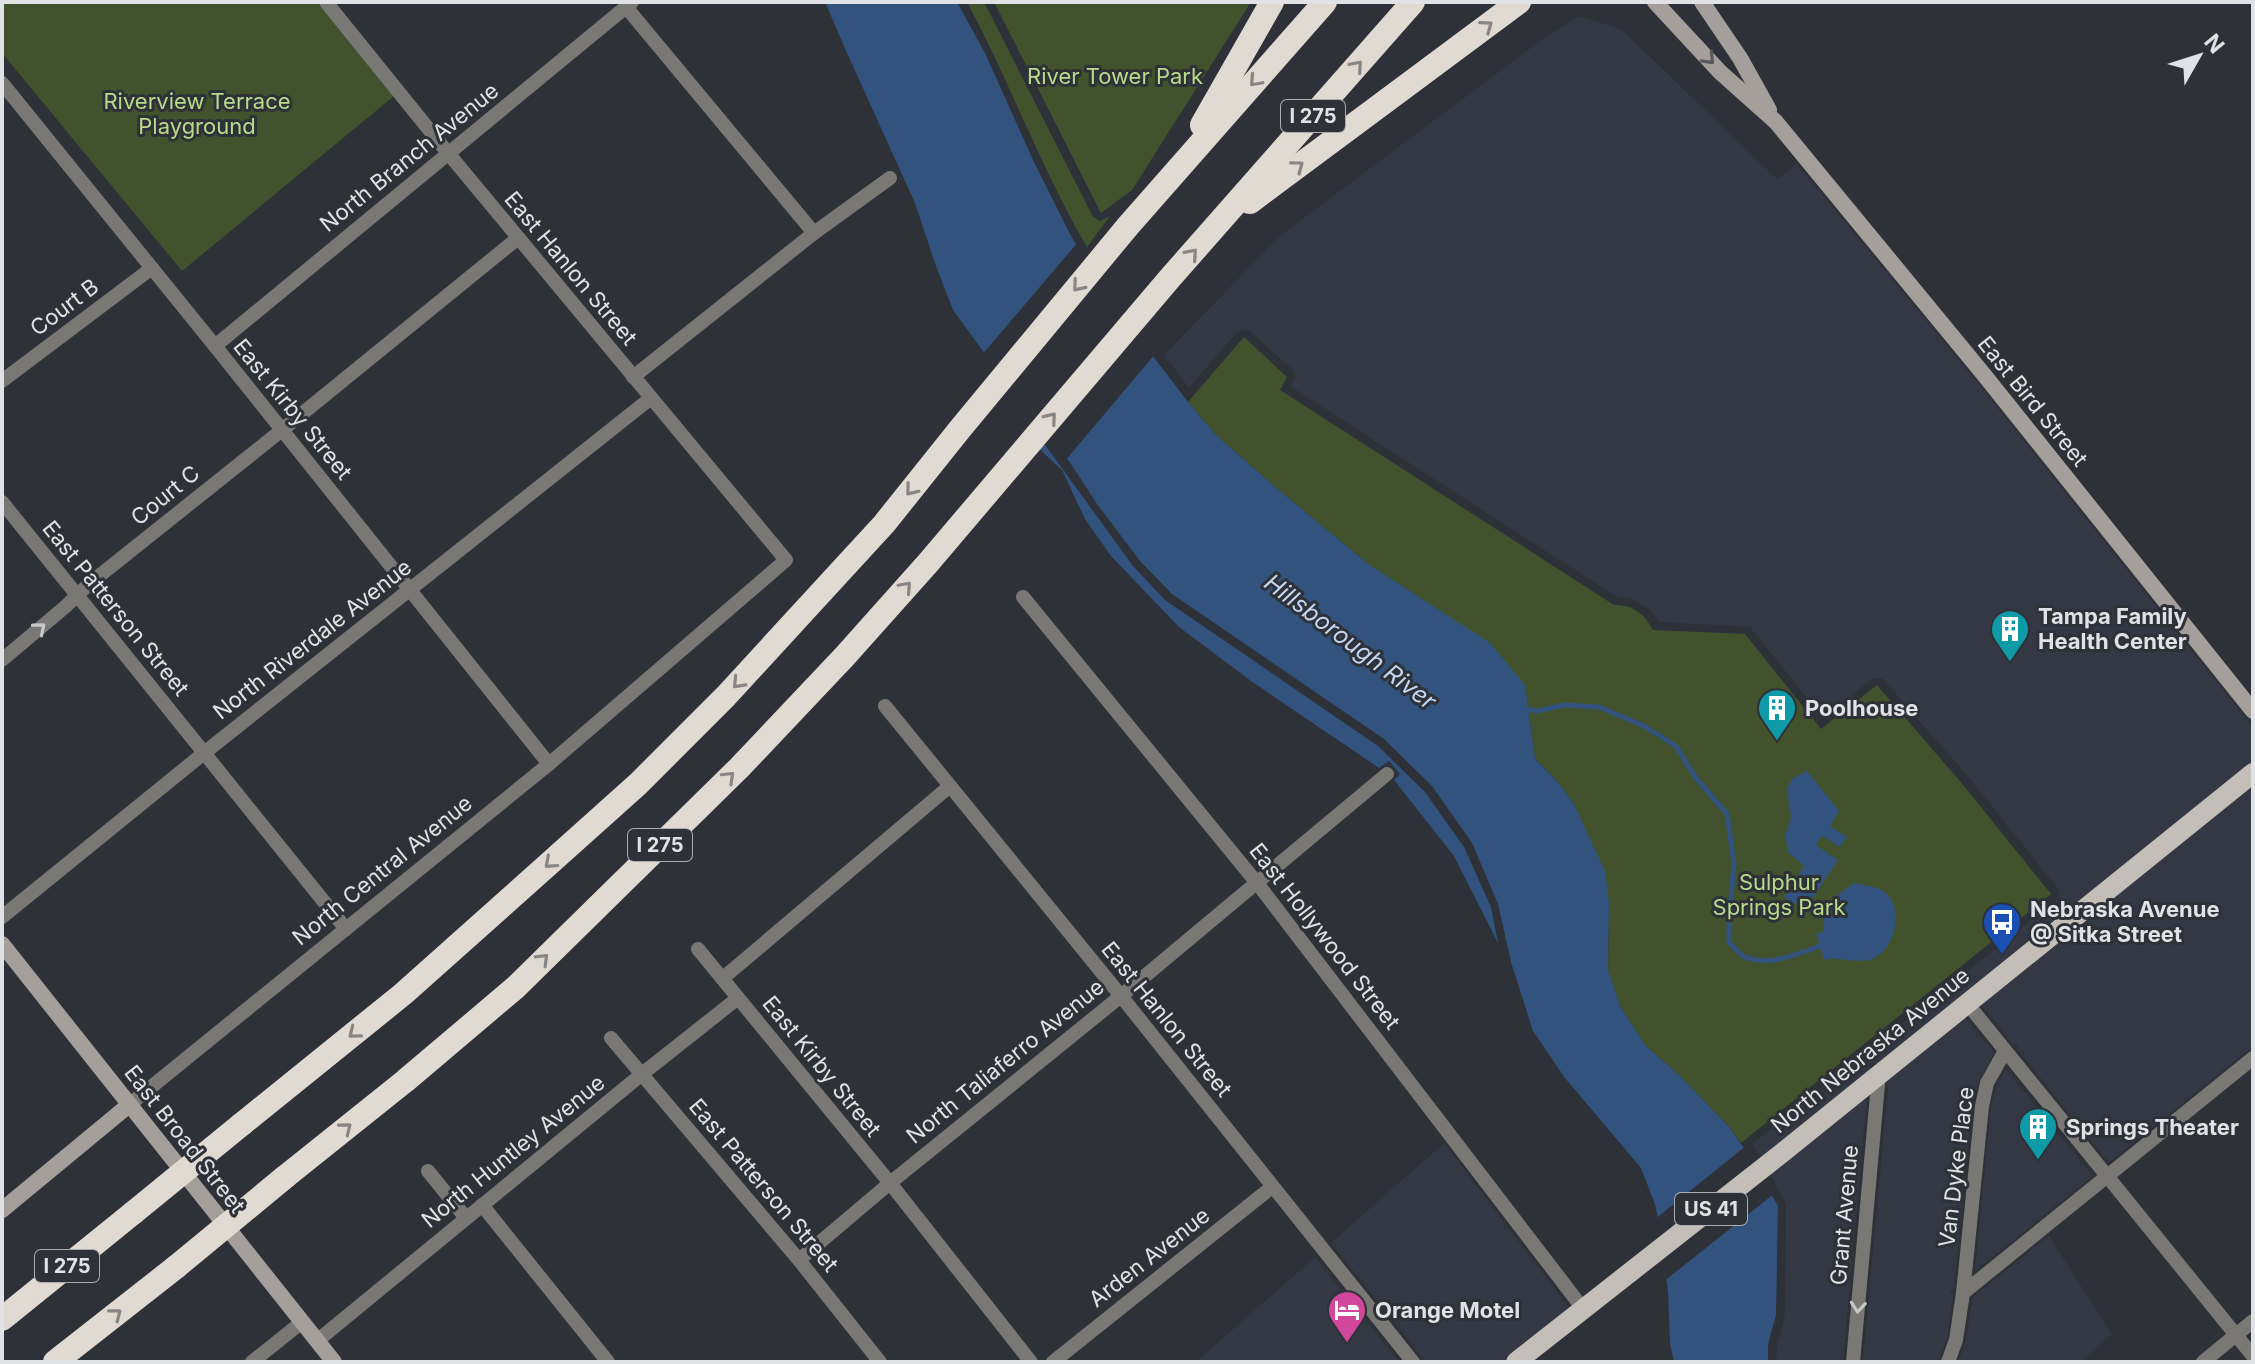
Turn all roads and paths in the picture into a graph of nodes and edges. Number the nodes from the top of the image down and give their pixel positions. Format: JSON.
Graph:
{"nodes":[{"id":1,"x":326,"y":2,"type":"edge"},
{"id":2,"x":1272,"y":2,"type":"edge"},
{"id":3,"x":1325,"y":2,"type":"edge"},
{"id":4,"x":1413,"y":2,"type":"edge"},
{"id":5,"x":1520,"y":2,"type":"edge"},
{"id":6,"x":1655,"y":2,"type":"edge"},
{"id":7,"x":1702,"y":2,"type":"edge"},
{"id":8,"x":629,"y":4,"type":"edge"},
{"id":9,"x":2,"y":83,"type":"edge"},
{"id":10,"x":1776,"y":122,"type":"junction"},
{"id":11,"x":448,"y":153,"type":"junction"},
{"id":12,"x":1179,"y":166,"type":"junction"},
{"id":13,"x":890,"y":178,"type":"dead end"},
{"id":14,"x":1213,"y":229,"type":"junction"},
{"id":15,"x":814,"y":233,"type":"junction"},
{"id":16,"x":518,"y":238,"type":"junction"},
{"id":17,"x":152,"y":268,"type":"junction"},
{"id":18,"x":215,"y":346,"type":"junction"},
{"id":19,"x":633,"y":377,"type":"junction"},
{"id":20,"x":2,"y":381,"type":"edge"},
{"id":21,"x":651,"y":398,"type":"junction"},
{"id":22,"x":282,"y":430,"type":"junction"},
{"id":23,"x":2,"y":502,"type":"edge"},
{"id":24,"x":786,"y":560,"type":"joint"},
{"id":25,"x":409,"y":590,"type":"junction"},
{"id":26,"x":77,"y":595,"type":"junction"},
{"id":27,"x":1023,"y":597,"type":"dead end"},
{"id":28,"x":2,"y":660,"type":"edge"},
{"id":29,"x":885,"y":706,"type":"dead end"},
{"id":30,"x":2253,"y":711,"type":"edge"},
{"id":31,"x":204,"y":753,"type":"junction"},
{"id":32,"x":549,"y":764,"type":"junction"},
{"id":33,"x":2253,"y":773,"type":"edge"},
{"id":34,"x":1387,"y":774,"type":"dead end"},
{"id":35,"x":950,"y":786,"type":"junction"},
{"id":36,"x":1257,"y":883,"type":"junction"},
{"id":37,"x":2,"y":917,"type":"edge"},
{"id":38,"x":346,"y":929,"type":"junction"},
{"id":39,"x":2,"y":944,"type":"edge"},
{"id":40,"x":698,"y":949,"type":"dead end"},
{"id":41,"x":723,"y":978,"type":"junction"},
{"id":42,"x":1121,"y":996,"type":"junction"},
{"id":43,"x":738,"y":998,"type":"junction"},
{"id":44,"x":1966,"y":1002,"type":"junction"},
{"id":45,"x":611,"y":1038,"type":"dead end"},
{"id":46,"x":2005,"y":1051,"type":"junction"},
{"id":47,"x":2253,"y":1058,"type":"edge"},
{"id":48,"x":1879,"y":1073,"type":"junction"},
{"id":49,"x":642,"y":1074,"type":"junction"},
{"id":50,"x":129,"y":1105,"type":"junction"},
{"id":51,"x":428,"y":1171,"type":"dead end"},
{"id":52,"x":2107,"y":1177,"type":"junction"},
{"id":53,"x":890,"y":1183,"type":"junction"},
{"id":54,"x":1272,"y":1187,"type":"junction"},
{"id":55,"x":482,"y":1205,"type":"junction"},
{"id":56,"x":2,"y":1210,"type":"edge"},
{"id":57,"x":466,"y":1218,"type":"junction"},
{"id":58,"x":799,"y":1260,"type":"junction"},
{"id":59,"x":1963,"y":1293,"type":"junction"},
{"id":60,"x":1584,"y":1310,"type":"junction"},
{"id":61,"x":2,"y":1319,"type":"edge"},
{"id":62,"x":2253,"y":1321,"type":"edge"},
{"id":63,"x":302,"y":1322,"type":"junction"},
{"id":64,"x":2237,"y":1335,"type":"junction"},
{"id":65,"x":317,"y":1341,"type":"junction"},
{"id":66,"x":2253,"y":1356,"type":"edge"},
{"id":67,"x":1529,"y":1358,"type":"edge"},
{"id":68,"x":55,"y":1362,"type":"edge"},
{"id":69,"x":252,"y":1362,"type":"edge"},
{"id":70,"x":334,"y":1362,"type":"edge"},
{"id":71,"x":608,"y":1362,"type":"edge"},
{"id":72,"x":880,"y":1362,"type":"edge"},
{"id":73,"x":1031,"y":1362,"type":"edge"},
{"id":74,"x":1053,"y":1362,"type":"edge"},
{"id":75,"x":1413,"y":1362,"type":"edge"},
{"id":76,"x":1853,"y":1362,"type":"edge"},
{"id":77,"x":1948,"y":1362,"type":"edge"},
{"id":78,"x":2203,"y":1362,"type":"edge"}],
"edges":[{"from":1,"to":11,"type":"street","name":"East Hanlon Street"},
{"from":2,"to":12,"type":"highway"},
{"from":3,"to":12,"type":"highway","number":"I 275","one_way":true},
{"from":14,"to":4,"type":"highway","number":"I 275","one_way":true},
{"from":14,"to":5,"type":"highway","one_way":true},
{"from":6,"to":10,"type":"street","name":"East Bird Street","one_way":true},
{"from":7,"to":10,"type":"street","name":"East Bird Street"},
{"from":8,"to":11,"type":"street","name":"North Branch Avenue"},
{"from":8,"to":15,"type":"street"},
{"from":9,"to":17,"type":"street","name":"East Kirby Street"},
{"from":10,"to":30,"type":"street","name":"East Bird Street"},
{"from":11,"to":16,"type":"street","name":"East Hanlon Street"},
{"from":11,"to":18,"type":"street","name":"North Branch Avenue"},
{"from":12,"to":61,"type":"highway","number":"I 275","one_way":true,"bridge":true},
{"from":13,"to":15,"type":"street"},
{"from":68,"to":14,"type":"highway","number":"I 275","one_way":true,"bridge":true},
{"from":15,"to":19,"type":"street"},
{"from":16,"to":19,"type":"street","name":"East Hanlon Street"},
{"from":16,"to":22,"type":"street","name":"Court C"},
{"from":17,"to":18,"type":"street","name":"East Kirby Street"},
{"from":17,"to":20,"type":"street","name":"Court B"},
{"from":18,"to":22,"type":"street","name":"East Kirby Street"},
{"from":19,"to":21,"type":"street","name":"East Hanlon Street"},
{"from":21,"to":24,"type":"street","name":"East Hanlon Street"},
{"from":21,"to":25,"type":"street","name":"North Riverdale Avenue"},
{"from":22,"to":25,"type":"street","name":"East Kirby Street"},
{"from":22,"to":26,"type":"street","name":"Court C"},
{"from":23,"to":26,"type":"street","name":"East Patterson Street"},
{"from":24,"to":32,"type":"street","name":"North Central Avenue"},
{"from":25,"to":31,"type":"street","name":"North Riverdale Avenue"},
{"from":25,"to":32,"type":"street","name":"East Kirby Street"},
{"from":28,"to":26,"type":"street","name":"Court C","one_way":true},
{"from":26,"to":31,"type":"street","name":"East Patterson Street"},
{"from":27,"to":36,"type":"street","name":"East Hollywood Street"},
{"from":29,"to":35,"type":"street","name":"East Hanlon Street"},
{"from":31,"to":37,"type":"street","name":"North Riverdale Avenue"},
{"from":31,"to":38,"type":"street","name":"East Patterson Street"},
{"from":32,"to":38,"type":"street","name":"North Central Avenue"},
{"from":33,"to":44,"type":"main road","name":"North Nebraska Avenue","number":"US 41"},
{"from":34,"to":36,"type":"street","name":"North Taliaferro Avenue"},
{"from":35,"to":41,"type":"street"},
{"from":35,"to":42,"type":"street","name":"East Hanlon Street"},
{"from":36,"to":42,"type":"street","name":"North Taliaferro Avenue"},
{"from":36,"to":60,"type":"street","name":"East Hollywood Street"},
{"from":38,"to":50,"type":"street","name":"North Central Avenue"},
{"from":39,"to":50,"type":"street","name":"East Broad Street"},
{"from":40,"to":41,"type":"street","name":"East Kirby Street"},
{"from":41,"to":43,"type":"street","name":"East Kirby Street"},
{"from":42,"to":53,"type":"street","name":"North Taliaferro Avenue"},
{"from":42,"to":54,"type":"street","name":"East Hanlon Street"},
{"from":43,"to":49,"type":"street","name":"North Huntley Avenue"},
{"from":43,"to":53,"type":"street","name":"East Kirby Street"},
{"from":44,"to":46,"type":"street"},
{"from":44,"to":48,"type":"main road","name":"North Nebraska Avenue","number":"US 41"},
{"from":45,"to":49,"type":"street","name":"East Patterson Street"},
{"from":46,"to":52,"type":"street"},
{"from":46,"to":59,"type":"street","name":"Van Dyke Place"},
{"from":47,"to":52,"type":"street"},
{"from":48,"to":60,"type":"main road","name":"North Nebraska Avenue","number":"US 41"},
{"from":48,"to":76,"type":"street","name":"Grant Avenue","one_way":true},
{"from":49,"to":55,"type":"street","name":"North Huntley Avenue"},
{"from":49,"to":58,"type":"street","name":"East Patterson Street"},
{"from":50,"to":56,"type":"street","name":"North Central Avenue"},
{"from":50,"to":63,"type":"street","name":"East Broad Street"},
{"from":51,"to":57,"type":"street"},
{"from":52,"to":59,"type":"street"},
{"from":52,"to":64,"type":"street"},
{"from":53,"to":58,"type":"street","name":"North Taliaferro Avenue"},
{"from":53,"to":73,"type":"street","name":"East Kirby Street"},
{"from":54,"to":74,"type":"street","name":"Arden Avenue"},
{"from":54,"to":75,"type":"street","name":"East Hanlon Street"},
{"from":55,"to":57,"type":"street","name":"North Huntley Avenue"},
{"from":55,"to":71,"type":"street"},
{"from":57,"to":65,"type":"street","name":"North Huntley Avenue"},
{"from":58,"to":72,"type":"street","name":"East Patterson Street"},
{"from":59,"to":77,"type":"street","name":"Van Dyke Place"},
{"from":60,"to":67,"type":"main road","name":"North Nebraska Avenue","number":"US 41"},
{"from":62,"to":64,"type":"street"},
{"from":63,"to":65,"type":"street","name":"East Broad Street"},
{"from":63,"to":69,"type":"street"},
{"from":64,"to":66,"type":"street"},
{"from":64,"to":78,"type":"street"},
{"from":65,"to":70,"type":"street","name":"East Broad Street"}]}
